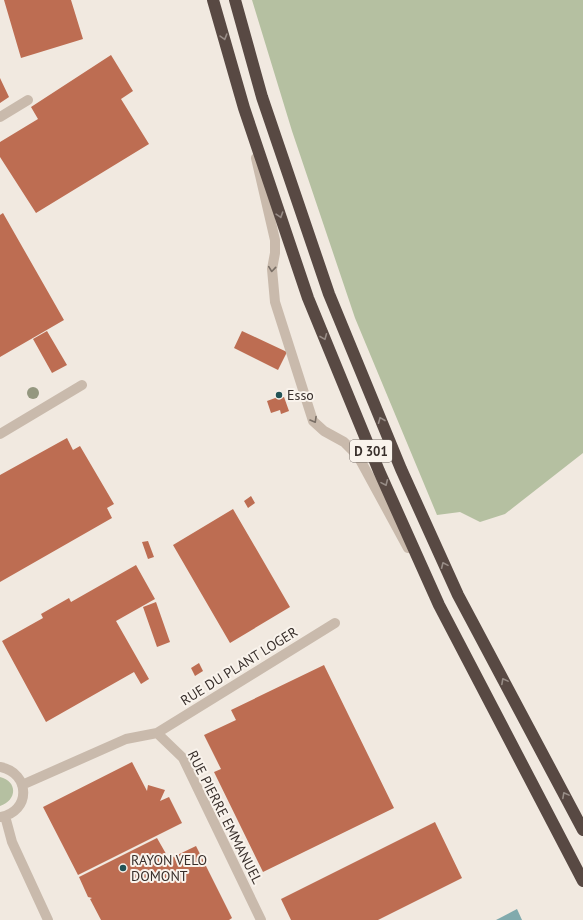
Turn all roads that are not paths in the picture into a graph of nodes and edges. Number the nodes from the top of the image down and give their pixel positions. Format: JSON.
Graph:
{"nodes":[{"id":1,"x":214,"y":0,"type":"edge"},
{"id":2,"x":234,"y":0,"type":"edge"},
{"id":3,"x":28,"y":100,"type":"dead end"},
{"id":4,"x":244,"y":108,"type":"junction"},
{"id":5,"x":0,"y":117,"type":"edge"},
{"id":6,"x":82,"y":385,"type":"dead end"},
{"id":7,"x":0,"y":434,"type":"edge"},
{"id":8,"x":439,"y":605,"type":"junction"},
{"id":9,"x":335,"y":622,"type":"dead end"},
{"id":10,"x":157,"y":733,"type":"junction"},
{"id":11,"x":0,"y":767,"type":"edge"},
{"id":12,"x":22,"y":785,"type":"junction"},
{"id":13,"x":3,"y":816,"type":"edge"},
{"id":14,"x":583,"y":830,"type":"edge"},
{"id":15,"x":583,"y":880,"type":"edge"},
{"id":16,"x":48,"y":920,"type":"edge"},
{"id":17,"x":261,"y":920,"type":"edge"}],
"edges":[{"from":1,"to":4,"type":"highway","number":"D 301","one_way":true},
{"from":14,"to":2,"type":"highway","number":"D 301","one_way":true},
{"from":3,"to":5,"type":"street"},
{"from":4,"to":8,"type":"highway","number":"D 301","one_way":true},
{"from":4,"to":8,"type":"street","one_way":true},
{"from":6,"to":7,"type":"street"},
{"from":8,"to":15,"type":"highway","number":"D 301"},
{"from":9,"to":10,"type":"street","name":"RUE DU PLANT LOGER"},
{"from":10,"to":12,"type":"street"},
{"from":10,"to":17,"type":"street","name":"RUE PIERRE EMMANUEL"},
{"from":11,"to":12,"type":"street"},
{"from":12,"to":13,"type":"street"},
{"from":13,"to":16,"type":"street"}]}
